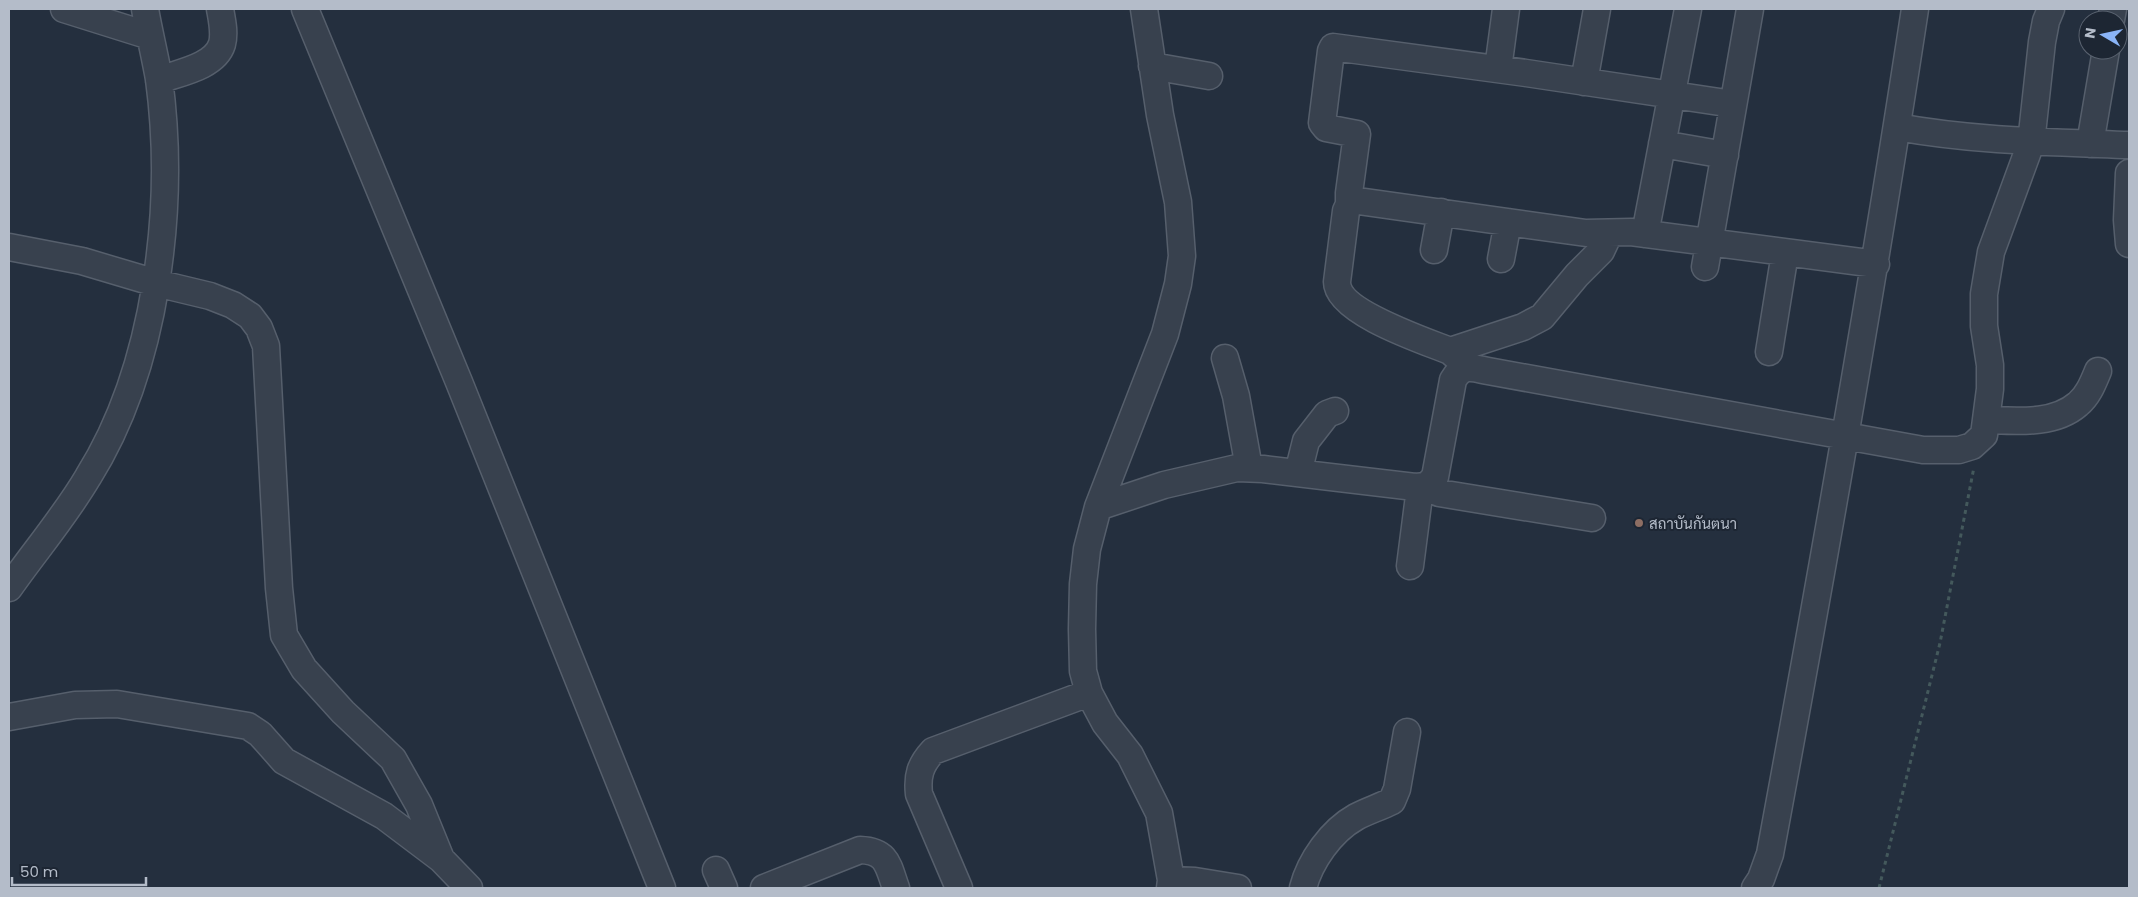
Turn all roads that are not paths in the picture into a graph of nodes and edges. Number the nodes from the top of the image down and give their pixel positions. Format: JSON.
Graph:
{"nodes":[{"id":1,"x":145,"y":9,"type":"edge"},
{"id":2,"x":220,"y":9,"type":"edge"},
{"id":3,"x":305,"y":9,"type":"edge"},
{"id":4,"x":1144,"y":9,"type":"edge"},
{"id":5,"x":1506,"y":9,"type":"edge"},
{"id":6,"x":1597,"y":9,"type":"edge"},
{"id":7,"x":1688,"y":9,"type":"edge"},
{"id":8,"x":1750,"y":9,"type":"edge"},
{"id":9,"x":1915,"y":9,"type":"edge"},
{"id":10,"x":2051,"y":9,"type":"edge"},
{"id":11,"x":78,"y":12,"type":"edge"},
{"id":12,"x":150,"y":36,"type":"junction"},
{"id":13,"x":2104,"y":60,"type":"edge"},
{"id":14,"x":1152,"y":66,"type":"junction"},
{"id":15,"x":1498,"y":69,"type":"junction"},
{"id":16,"x":1209,"y":76,"type":"dead end"},
{"id":17,"x":159,"y":80,"type":"junction"},
{"id":18,"x":1584,"y":82,"type":"junction"},
{"id":19,"x":1672,"y":95,"type":"junction"},
{"id":20,"x":1733,"y":104,"type":"junction"},
{"id":21,"x":1897,"y":127,"type":"junction"},
{"id":22,"x":2031,"y":143,"type":"junction"},
{"id":23,"x":1662,"y":144,"type":"junction"},
{"id":24,"x":2090,"y":144,"type":"junction"},
{"id":25,"x":2129,"y":145,"type":"edge"},
{"id":26,"x":1725,"y":155,"type":"junction"},
{"id":27,"x":2129,"y":173,"type":"edge"},
{"id":28,"x":1349,"y":202,"type":"junction"},
{"id":29,"x":1441,"y":212,"type":"junction"},
{"id":30,"x":1508,"y":222,"type":"junction"},
{"id":31,"x":1609,"y":234,"type":"junction"},
{"id":32,"x":1645,"y":234,"type":"junction"},
{"id":33,"x":2129,"y":244,"type":"edge"},
{"id":34,"x":9,"y":247,"type":"edge"},
{"id":35,"x":1434,"y":250,"type":"dead end"},
{"id":36,"x":1785,"y":253,"type":"junction"},
{"id":37,"x":1707,"y":255,"type":"junction"},
{"id":38,"x":1501,"y":259,"type":"dead end"},
{"id":39,"x":1876,"y":264,"type":"junction"},
{"id":40,"x":156,"y":283,"type":"junction"},
{"id":41,"x":1769,"y":352,"type":"dead end"},
{"id":42,"x":1225,"y":358,"type":"dead end"},
{"id":43,"x":1456,"y":360,"type":"junction"},
{"id":44,"x":2098,"y":371,"type":"dead end"},
{"id":45,"x":1335,"y":411,"type":"dead end"},
{"id":46,"x":1987,"y":420,"type":"junction"},
{"id":47,"x":1846,"y":436,"type":"junction"},
{"id":48,"x":1249,"y":468,"type":"junction"},
{"id":49,"x":1298,"y":473,"type":"junction"},
{"id":50,"x":1425,"y":485,"type":"junction"},
{"id":51,"x":1098,"y":506,"type":"junction"},
{"id":52,"x":1592,"y":518,"type":"dead end"},
{"id":53,"x":1410,"y":566,"type":"dead end"},
{"id":54,"x":9,"y":588,"type":"edge"},
{"id":55,"x":1089,"y":693,"type":"junction"},
{"id":56,"x":9,"y":717,"type":"edge"},
{"id":57,"x":1407,"y":732,"type":"dead end"},
{"id":58,"x":441,"y":858,"type":"junction"},
{"id":59,"x":1171,"y":884,"type":"edge"},
{"id":60,"x":469,"y":888,"type":"edge"},
{"id":61,"x":662,"y":888,"type":"edge"},
{"id":62,"x":764,"y":888,"type":"edge"},
{"id":63,"x":896,"y":888,"type":"edge"},
{"id":64,"x":959,"y":888,"type":"edge"},
{"id":65,"x":1238,"y":888,"type":"edge"},
{"id":66,"x":1304,"y":888,"type":"edge"},
{"id":67,"x":1755,"y":888,"type":"edge"}],
"edges":[{"from":1,"to":12,"type":"lane"},
{"from":2,"to":17,"type":"lane"},
{"from":3,"to":61,"type":"lane"},
{"from":4,"to":14,"type":"lane"},
{"from":5,"to":15,"type":"lane"},
{"from":6,"to":18,"type":"lane"},
{"from":7,"to":19,"type":"lane"},
{"from":8,"to":20,"type":"lane"},
{"from":9,"to":21,"type":"lane"},
{"from":10,"to":22,"type":"lane"},
{"from":11,"to":12,"type":"lane"},
{"from":12,"to":17,"type":"lane"},
{"from":13,"to":24,"type":"lane"},
{"from":14,"to":16,"type":"lane"},
{"from":14,"to":51,"type":"lane"},
{"from":15,"to":18,"type":"lane"},
{"from":15,"to":28,"type":"lane"},
{"from":17,"to":40,"type":"lane"},
{"from":18,"to":19,"type":"lane"},
{"from":19,"to":20,"type":"lane"},
{"from":19,"to":23,"type":"lane"},
{"from":20,"to":26,"type":"lane"},
{"from":21,"to":22,"type":"lane"},
{"from":21,"to":39,"type":"lane"},
{"from":22,"to":24,"type":"lane"},
{"from":22,"to":46,"type":"lane"},
{"from":23,"to":26,"type":"lane"},
{"from":23,"to":32,"type":"lane"},
{"from":24,"to":25,"type":"lane"},
{"from":26,"to":37,"type":"lane"},
{"from":27,"to":33,"type":"lane"},
{"from":28,"to":29,"type":"lane"},
{"from":28,"to":43,"type":"lane"},
{"from":29,"to":30,"type":"lane"},
{"from":29,"to":35,"type":"lane"},
{"from":30,"to":31,"type":"lane"},
{"from":30,"to":38,"type":"lane"},
{"from":31,"to":32,"type":"lane"},
{"from":31,"to":43,"type":"lane"},
{"from":32,"to":37,"type":"lane"},
{"from":34,"to":40,"type":"lane"},
{"from":36,"to":37,"type":"lane"},
{"from":36,"to":39,"type":"lane"},
{"from":36,"to":41,"type":"lane"},
{"from":39,"to":47,"type":"lane"},
{"from":40,"to":54,"type":"lane"},
{"from":40,"to":58,"type":"lane"},
{"from":42,"to":48,"type":"lane"},
{"from":43,"to":47,"type":"lane"},
{"from":43,"to":50,"type":"lane"},
{"from":44,"to":46,"type":"lane"},
{"from":45,"to":49,"type":"lane"},
{"from":46,"to":47,"type":"lane"},
{"from":47,"to":67,"type":"lane"},
{"from":48,"to":49,"type":"lane"},
{"from":48,"to":51,"type":"lane"},
{"from":49,"to":50,"type":"lane"},
{"from":50,"to":52,"type":"lane"},
{"from":50,"to":53,"type":"lane"},
{"from":51,"to":55,"type":"lane"},
{"from":55,"to":59,"type":"lane"},
{"from":55,"to":64,"type":"lane"},
{"from":56,"to":58,"type":"lane"},
{"from":57,"to":66,"type":"lane"},
{"from":58,"to":60,"type":"lane"},
{"from":59,"to":65,"type":"lane"},
{"from":62,"to":63,"type":"lane"}]}
